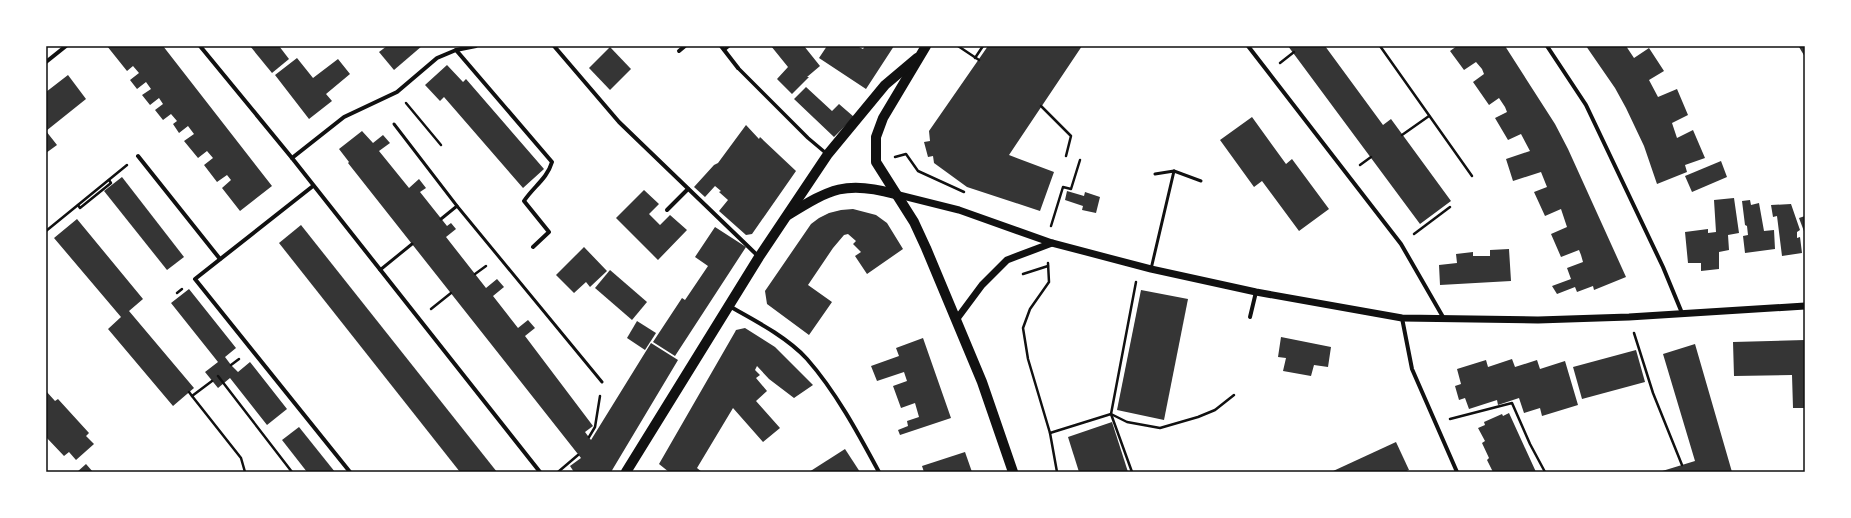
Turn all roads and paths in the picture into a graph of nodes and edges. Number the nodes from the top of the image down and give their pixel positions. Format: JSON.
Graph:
{"nodes":[{"id":1,"x":66,"y":46,"type":"edge"},
{"id":2,"x":200,"y":46,"type":"edge"},
{"id":3,"x":476,"y":46,"type":"edge"},
{"id":4,"x":554,"y":46,"type":"edge"},
{"id":5,"x":685,"y":46,"type":"edge"},
{"id":6,"x":729,"y":46,"type":"edge"},
{"id":7,"x":926,"y":46,"type":"edge"},
{"id":8,"x":958,"y":46,"type":"edge"},
{"id":9,"x":983,"y":46,"type":"edge"},
{"id":10,"x":1248,"y":46,"type":"edge"},
{"id":11,"x":1380,"y":46,"type":"edge"},
{"id":12,"x":1547,"y":46,"type":"edge"},
{"id":13,"x":722,"y":48,"type":"edge"},
{"id":14,"x":456,"y":50,"type":"junction"},
{"id":15,"x":679,"y":51,"type":"dead end"},
{"id":16,"x":917,"y":58,"type":"junction"},
{"id":17,"x":975,"y":58,"type":"junction"},
{"id":18,"x":979,"y":60,"type":"dead end"},
{"id":19,"x":46,"y":62,"type":"edge"},
{"id":20,"x":738,"y":68,"type":"joint"},
{"id":21,"x":397,"y":92,"type":"junction"},
{"id":22,"x":1041,"y":106,"type":"dead end"},
{"id":23,"x":1429,"y":116,"type":"junction"},
{"id":24,"x":394,"y":124,"type":"dead end"},
{"id":25,"x":1402,"y":135,"type":"dead end"},
{"id":26,"x":441,"y":145,"type":"dead end"},
{"id":27,"x":828,"y":154,"type":"junction"},
{"id":28,"x":138,"y":156,"type":"joint"},
{"id":29,"x":1066,"y":156,"type":"dead end"},
{"id":30,"x":292,"y":158,"type":"junction"},
{"id":31,"x":1080,"y":160,"type":"dead end"},
{"id":32,"x":876,"y":162,"type":"junction"},
{"id":33,"x":1174,"y":171,"type":"junction"},
{"id":34,"x":1155,"y":174,"type":"dead end"},
{"id":35,"x":1472,"y":176,"type":"dead end"},
{"id":36,"x":1201,"y":181,"type":"dead end"},
{"id":37,"x":313,"y":186,"type":"junction"},
{"id":38,"x":688,"y":189,"type":"junction"},
{"id":39,"x":895,"y":194,"type":"junction"},
{"id":40,"x":457,"y":206,"type":"junction"},
{"id":41,"x":1450,"y":207,"type":"dead end"},
{"id":42,"x":667,"y":210,"type":"dead end"},
{"id":43,"x":959,"y":210,"type":"junction"},
{"id":44,"x":786,"y":216,"type":"junction"},
{"id":45,"x":441,"y":219,"type":"dead end"},
{"id":46,"x":46,"y":230,"type":"edge"},
{"id":47,"x":1050,"y":242,"type":"junction"},
{"id":48,"x":412,"y":244,"type":"dead end"},
{"id":49,"x":1401,"y":244,"type":"junction"},
{"id":50,"x":533,"y":247,"type":"dead end"},
{"id":51,"x":759,"y":257,"type":"junction"},
{"id":52,"x":220,"y":259,"type":"junction"},
{"id":53,"x":1151,"y":269,"type":"junction"},
{"id":54,"x":380,"y":270,"type":"junction"},
{"id":55,"x":1136,"y":281,"type":"dead end"},
{"id":56,"x":1256,"y":292,"type":"junction"},
{"id":57,"x":451,"y":294,"type":"dead end"},
{"id":58,"x":728,"y":306,"type":"junction"},
{"id":59,"x":1805,"y":306,"type":"edge"},
{"id":60,"x":1682,"y":314,"type":"junction"},
{"id":61,"x":1250,"y":317,"type":"dead end"},
{"id":62,"x":1443,"y":317,"type":"junction"},
{"id":63,"x":1629,"y":317,"type":"junction"},
{"id":64,"x":1402,"y":318,"type":"junction"},
{"id":65,"x":419,"y":319,"type":"junction"},
{"id":66,"x":956,"y":320,"type":"junction"},
{"id":67,"x":218,"y":376,"type":"dead end"},
{"id":68,"x":212,"y":381,"type":"dead end"},
{"id":69,"x":602,"y":382,"type":"joint"},
{"id":70,"x":189,"y":392,"type":"dead end"},
{"id":71,"x":1234,"y":395,"type":"dead end"},
{"id":72,"x":192,"y":396,"type":"junction"},
{"id":73,"x":1112,"y":414,"type":"junction"},
{"id":74,"x":1436,"y":423,"type":"junction"},
{"id":75,"x":1050,"y":433,"type":"junction"},
{"id":76,"x":589,"y":438,"type":"dead end"},
{"id":77,"x":578,"y":455,"type":"dead end"},
{"id":78,"x":1682,"y":465,"type":"dead end"},
{"id":79,"x":627,"y":471,"type":"edge"},
{"id":80,"x":245,"y":472,"type":"edge"},
{"id":81,"x":292,"y":472,"type":"edge"},
{"id":82,"x":350,"y":472,"type":"edge"},
{"id":83,"x":540,"y":472,"type":"edge"},
{"id":84,"x":558,"y":472,"type":"edge"},
{"id":85,"x":878,"y":472,"type":"edge"},
{"id":86,"x":1013,"y":472,"type":"edge"},
{"id":87,"x":1057,"y":472,"type":"edge"},
{"id":88,"x":1132,"y":472,"type":"edge"},
{"id":89,"x":1457,"y":472,"type":"edge"},
{"id":90,"x":1545,"y":472,"type":"edge"}],
"edges":[{"from":1,"to":19,"type":"street"},
{"from":2,"to":30,"type":"street"},
{"from":3,"to":14,"type":"street"},
{"from":4,"to":38,"type":"street"},
{"from":5,"to":15,"type":"street"},
{"from":6,"to":13,"type":"lane"},
{"from":7,"to":16,"type":"main road"},
{"from":8,"to":17,"type":"path"},
{"from":9,"to":17,"type":"path"},
{"from":10,"to":49,"type":"street"},
{"from":11,"to":23,"type":"path"},
{"from":12,"to":60,"type":"street"},
{"from":13,"to":20,"type":"street"},
{"from":14,"to":21,"type":"street"},
{"from":14,"to":50,"type":"street"},
{"from":16,"to":27,"type":"main road"},
{"from":16,"to":32,"type":"main road"},
{"from":17,"to":18,"type":"path"},
{"from":20,"to":27,"type":"street"},
{"from":21,"to":26,"type":"path"},
{"from":21,"to":30,"type":"street"},
{"from":22,"to":29,"type":"path"},
{"from":23,"to":25,"type":"path"},
{"from":23,"to":35,"type":"path"},
{"from":24,"to":40,"type":"lane"},
{"from":27,"to":44,"type":"main road"},
{"from":28,"to":46,"type":"path"},
{"from":28,"to":52,"type":"street"},
{"from":30,"to":37,"type":"street"},
{"from":31,"to":47,"type":"path"},
{"from":32,"to":39,"type":"main road"},
{"from":32,"to":43,"type":"path"},
{"from":33,"to":34,"type":"lane"},
{"from":33,"to":36,"type":"lane"},
{"from":33,"to":53,"type":"lane"},
{"from":37,"to":52,"type":"street"},
{"from":37,"to":54,"type":"street"},
{"from":38,"to":42,"type":"street"},
{"from":38,"to":51,"type":"street"},
{"from":39,"to":43,"type":"street"},
{"from":39,"to":44,"type":"main road"},
{"from":39,"to":66,"type":"main road"},
{"from":40,"to":45,"type":"lane"},
{"from":40,"to":69,"type":"lane"},
{"from":41,"to":49,"type":"path"},
{"from":43,"to":47,"type":"street"},
{"from":44,"to":51,"type":"main road"},
{"from":47,"to":53,"type":"street"},
{"from":47,"to":66,"type":"street"},
{"from":47,"to":75,"type":"path"},
{"from":48,"to":54,"type":"lane"},
{"from":49,"to":62,"type":"street"},
{"from":51,"to":58,"type":"main road"},
{"from":52,"to":82,"type":"street"},
{"from":53,"to":56,"type":"street"},
{"from":54,"to":65,"type":"street"},
{"from":55,"to":73,"type":"path"},
{"from":56,"to":61,"type":"street"},
{"from":56,"to":64,"type":"street"},
{"from":57,"to":65,"type":"path"},
{"from":58,"to":79,"type":"main road"},
{"from":58,"to":85,"type":"street"},
{"from":59,"to":60,"type":"street"},
{"from":60,"to":63,"type":"street"},
{"from":62,"to":63,"type":"street"},
{"from":62,"to":64,"type":"street"},
{"from":63,"to":78,"type":"path"},
{"from":64,"to":74,"type":"street"},
{"from":65,"to":83,"type":"street"},
{"from":66,"to":86,"type":"main road"},
{"from":67,"to":81,"type":"path"},
{"from":68,"to":72,"type":"path"},
{"from":69,"to":76,"type":"path"},
{"from":70,"to":72,"type":"path"},
{"from":71,"to":73,"type":"path"},
{"from":72,"to":80,"type":"path"},
{"from":73,"to":75,"type":"path"},
{"from":73,"to":88,"type":"path"},
{"from":74,"to":89,"type":"street"},
{"from":74,"to":90,"type":"path"},
{"from":75,"to":87,"type":"path"},
{"from":77,"to":84,"type":"path"}]}
